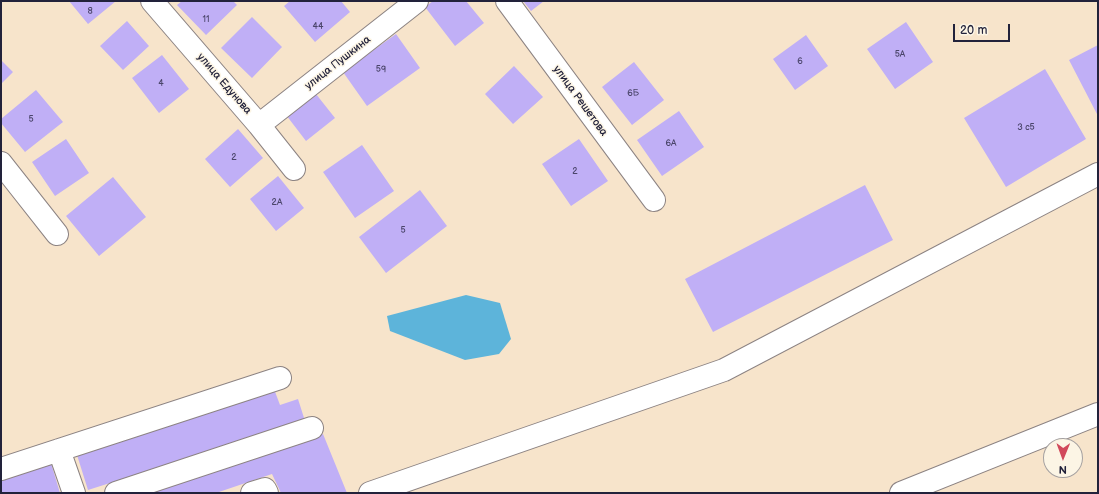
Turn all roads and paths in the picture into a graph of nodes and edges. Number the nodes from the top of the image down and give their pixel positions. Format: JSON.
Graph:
{"nodes":[{"id":1,"x":152,"y":1,"type":"edge"},
{"id":2,"x":417,"y":1,"type":"edge"},
{"id":3,"x":507,"y":1,"type":"edge"},
{"id":4,"x":259,"y":125,"type":"junction"},
{"id":5,"x":1,"y":163,"type":"edge"},
{"id":6,"x":294,"y":169,"type":"dead end"},
{"id":7,"x":1098,"y":174,"type":"edge"},
{"id":8,"x":654,"y":200,"type":"dead end"},
{"id":9,"x":57,"y":234,"type":"dead end"},
{"id":10,"x":280,"y":378,"type":"dead end"},
{"id":11,"x":1098,"y":414,"type":"edge"},
{"id":12,"x":312,"y":428,"type":"dead end"},
{"id":13,"x":59,"y":450,"type":"junction"},
{"id":14,"x":1,"y":469,"type":"edge"},
{"id":15,"x":74,"y":493,"type":"edge"},
{"id":16,"x":116,"y":493,"type":"edge"},
{"id":17,"x":252,"y":493,"type":"edge"},
{"id":18,"x":267,"y":493,"type":"edge"},
{"id":19,"x":370,"y":493,"type":"edge"},
{"id":20,"x":901,"y":493,"type":"edge"}],
"edges":[{"from":1,"to":4,"type":"street","name":"улица Едунова"},
{"from":2,"to":4,"type":"street","name":"улица Пушкина"},
{"from":3,"to":8,"type":"street","name":"улица Решетова"},
{"from":4,"to":6,"type":"street","name":"улица Едунова"},
{"from":5,"to":9,"type":"street"},
{"from":7,"to":19,"type":"street"},
{"from":10,"to":13,"type":"street"},
{"from":11,"to":20,"type":"street"},
{"from":12,"to":16,"type":"street"},
{"from":13,"to":14,"type":"street"},
{"from":13,"to":15,"type":"street"},
{"from":17,"to":18,"type":"street"}]}
